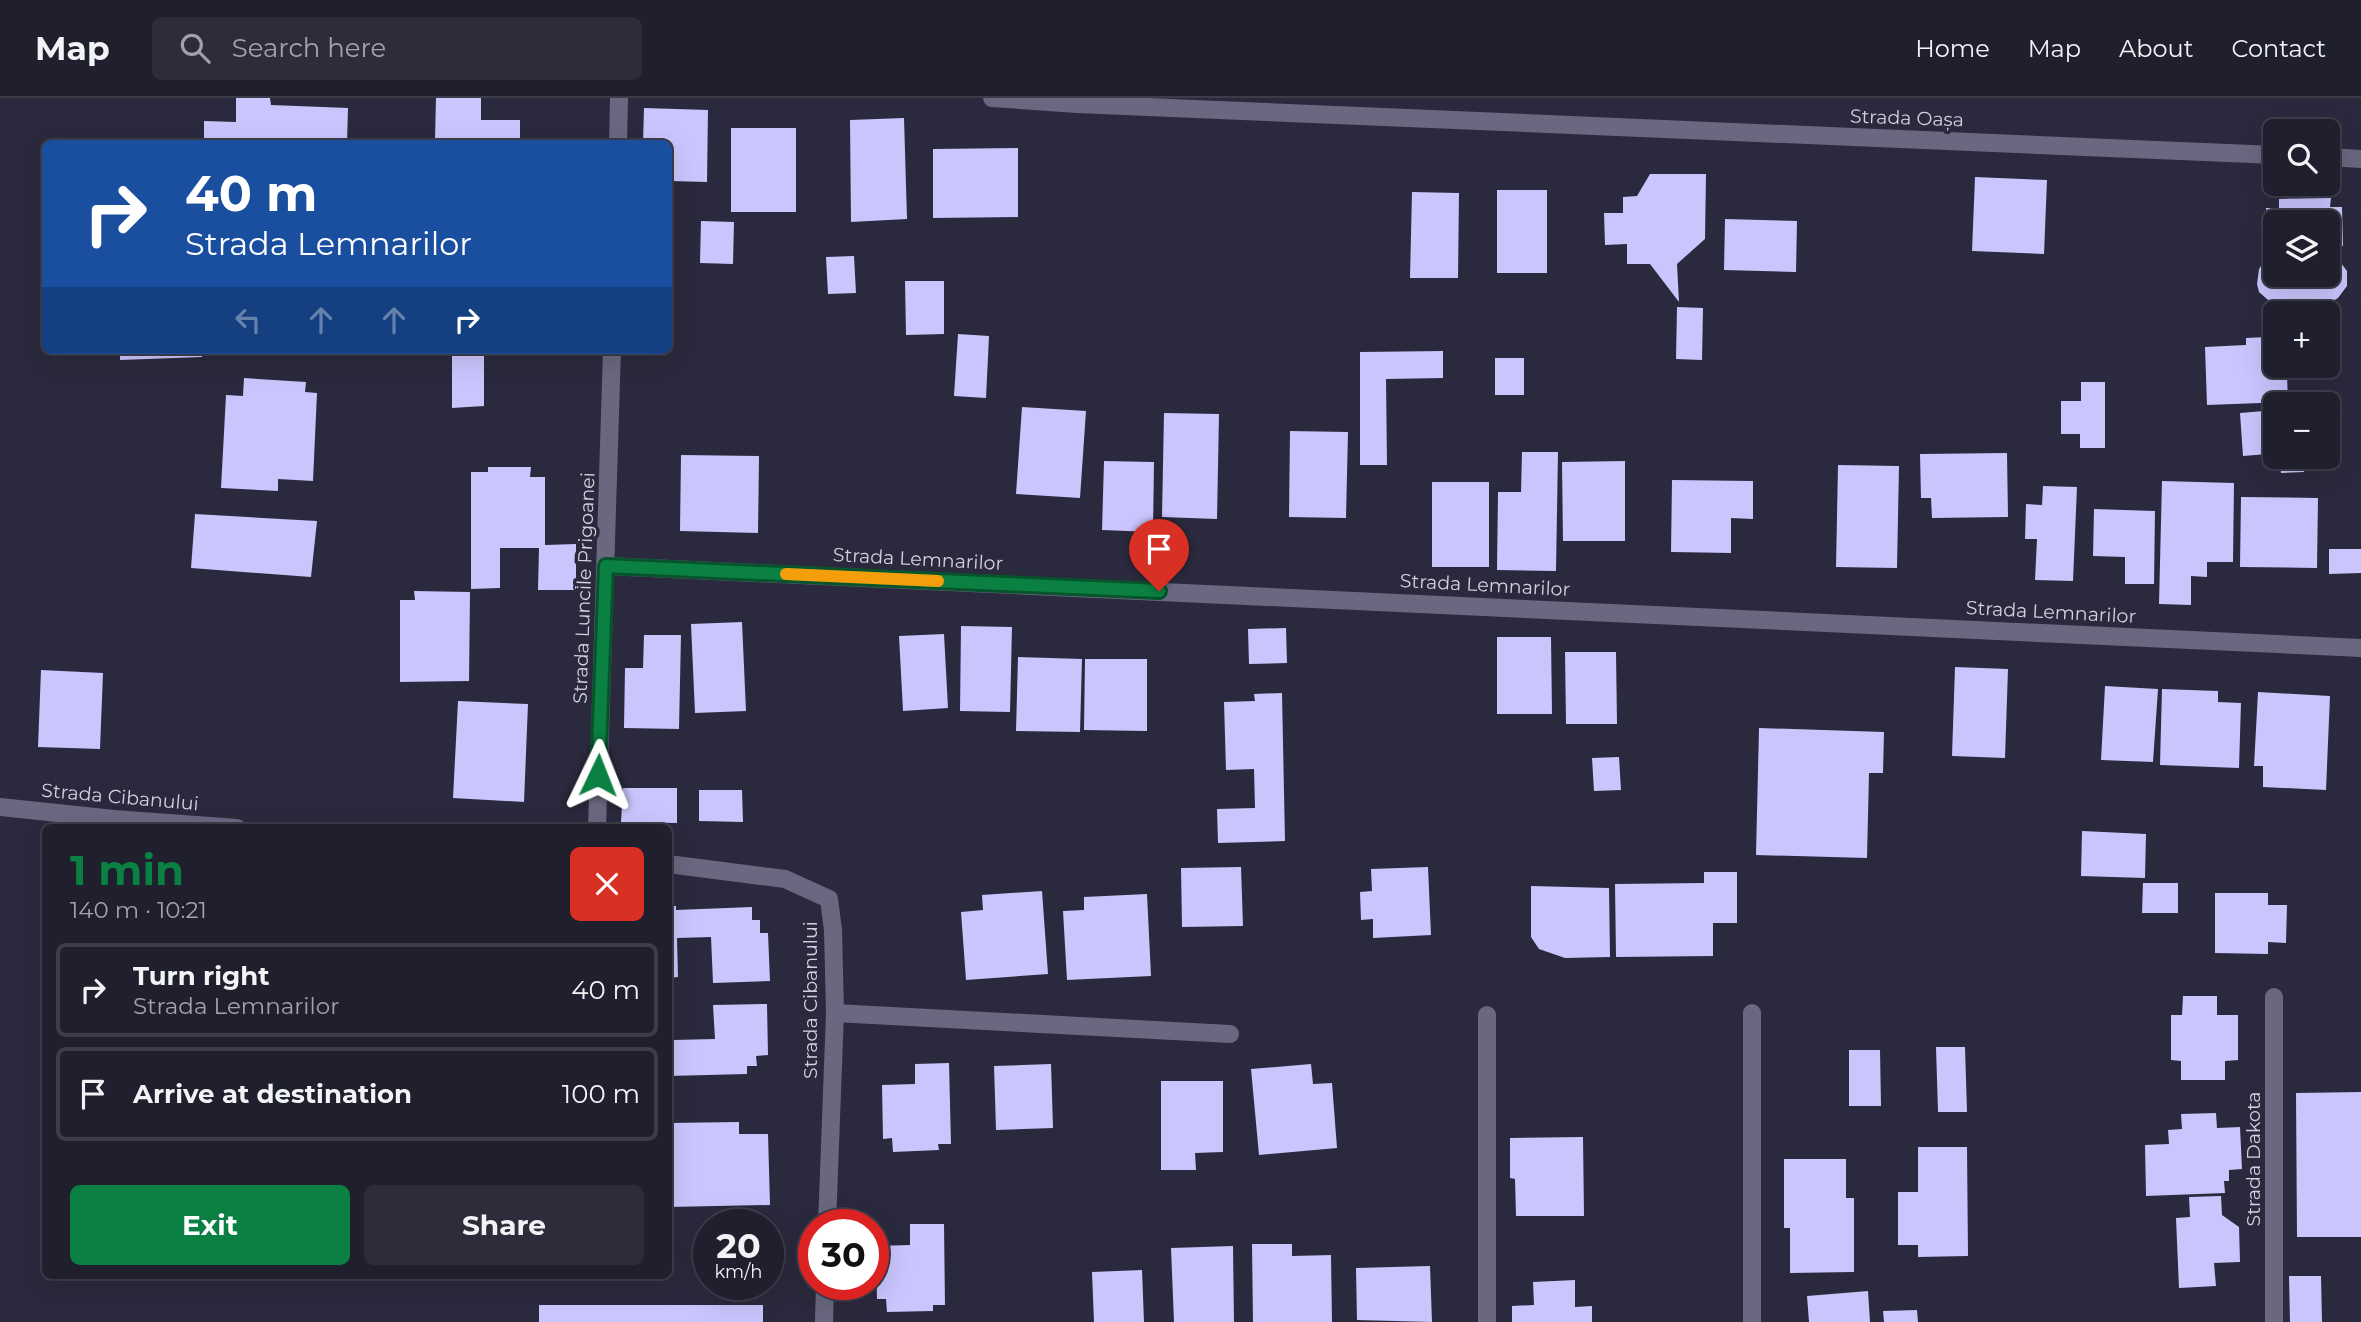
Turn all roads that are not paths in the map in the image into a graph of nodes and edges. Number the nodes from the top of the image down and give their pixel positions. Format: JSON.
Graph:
{"nodes":[{"id":1,"x":620,"y":98,"type":"edge"},
{"id":2,"x":992,"y":98,"type":"edge"},
{"id":3,"x":618,"y":140,"type":"edge"},
{"id":4,"x":2263,"y":154,"type":"edge"},
{"id":5,"x":2340,"y":158,"type":"edge"},
{"id":6,"x":2361,"y":159,"type":"edge"},
{"id":7,"x":612,"y":354,"type":"edge"},
{"id":8,"x":606,"y":566,"type":"junction"},
{"id":9,"x":2361,"y":648,"type":"edge"},
{"id":10,"x":0,"y":807,"type":"edge"},
{"id":11,"x":182,"y":824,"type":"edge"},
{"id":12,"x":597,"y":824,"type":"edge"},
{"id":13,"x":672,"y":865,"type":"edge"},
{"id":14,"x":2274,"y":997,"type":"dead end"},
{"id":15,"x":835,"y":1013,"type":"junction"},
{"id":16,"x":1752,"y":1013,"type":"dead end"},
{"id":17,"x":1487,"y":1014,"type":"dead end"},
{"id":18,"x":1230,"y":1034,"type":"dead end"},
{"id":19,"x":828,"y":1209,"type":"edge"},
{"id":20,"x":825,"y":1300,"type":"edge"},
{"id":21,"x":824,"y":1322,"type":"edge"},
{"id":22,"x":1487,"y":1322,"type":"edge"},
{"id":23,"x":1752,"y":1322,"type":"edge"},
{"id":24,"x":2274,"y":1322,"type":"edge"}],
"edges":[{"from":1,"to":3,"type":"street"},
{"from":2,"to":4,"type":"street","name":"Strada Oașa"},
{"from":5,"to":6,"type":"street"},
{"from":7,"to":8,"type":"street","name":"Strada Luncile Prigoanei"},
{"from":8,"to":9,"type":"street","name":"Strada Lemnarilor"},
{"from":8,"to":12,"type":"street","name":"Strada Luncile Prigoanei"},
{"from":10,"to":11,"type":"street","name":"Strada Cibanului"},
{"from":13,"to":15,"type":"street","name":"Strada Cibanului"},
{"from":14,"to":24,"type":"street","name":"Strada Dakota"},
{"from":15,"to":18,"type":"street"},
{"from":15,"to":19,"type":"street","name":"Strada Cibanului"},
{"from":16,"to":23,"type":"street"},
{"from":17,"to":22,"type":"street"},
{"from":20,"to":21,"type":"street"}]}
